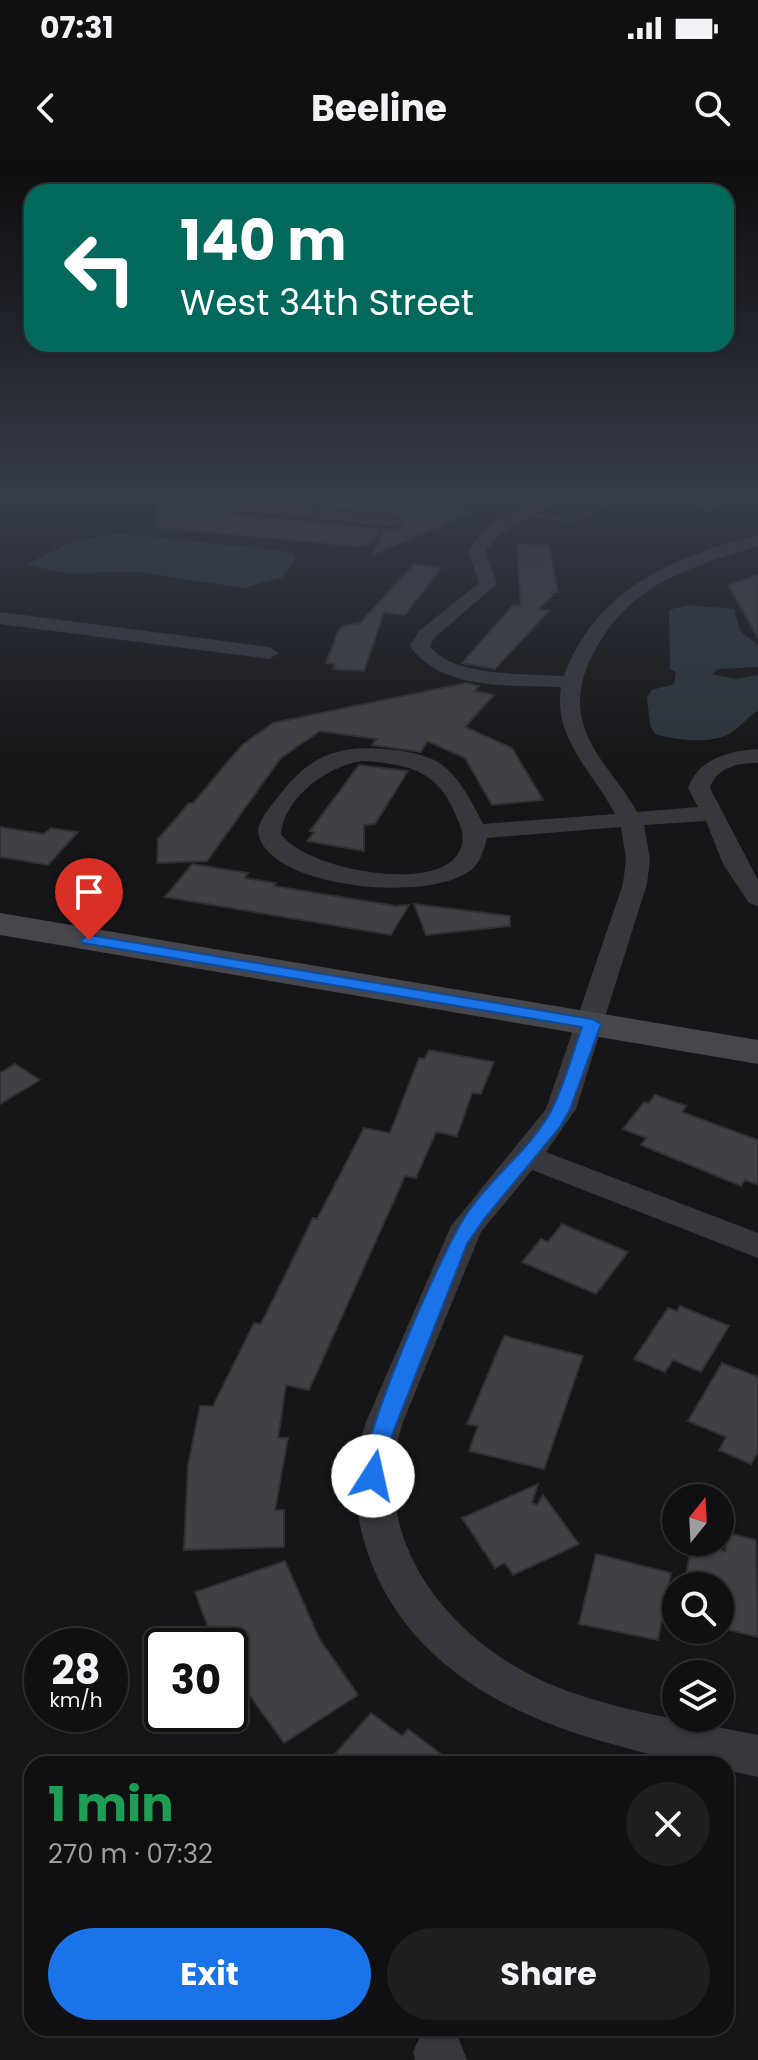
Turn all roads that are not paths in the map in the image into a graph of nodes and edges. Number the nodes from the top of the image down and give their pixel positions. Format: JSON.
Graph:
{"nodes":[{"id":1,"x":488,"y":583,"type":"edge"},
{"id":2,"x":649,"y":583,"type":"edge"},
{"id":3,"x":0,"y":618,"type":"edge"},
{"id":4,"x":269,"y":653,"type":"dead end"},
{"id":5,"x":571,"y":682,"type":"junction"},
{"id":6,"x":758,"y":756,"type":"edge"},
{"id":7,"x":713,"y":813,"type":"junction"},
{"id":8,"x":631,"y":819,"type":"junction"},
{"id":9,"x":474,"y":832,"type":"junction"},
{"id":10,"x":748,"y":869,"type":"edge"},
{"id":11,"x":758,"y":898,"type":"edge"},
{"id":12,"x":0,"y":924,"type":"edge"},
{"id":13,"x":592,"y":1024,"type":"junction"},
{"id":14,"x":758,"y":1052,"type":"edge"},
{"id":15,"x":526,"y":1156,"type":"junction"},
{"id":16,"x":758,"y":1246,"type":"edge"},
{"id":17,"x":758,"y":1756,"type":"edge"}],
"edges":[{"from":1,"to":5,"type":"street"},
{"from":2,"to":5,"type":"street"},
{"from":3,"to":4,"type":"street"},
{"from":5,"to":8,"type":"street"},
{"from":6,"to":7,"type":"street"},
{"from":7,"to":8,"type":"street"},
{"from":7,"to":10,"type":"street"},
{"from":8,"to":9,"type":"street"},
{"from":8,"to":13,"type":"street"},
{"from":9,"to":9,"type":"street"},
{"from":10,"to":11,"type":"street"},
{"from":12,"to":13,"type":"street"},
{"from":13,"to":14,"type":"street"},
{"from":13,"to":15,"type":"street"},
{"from":15,"to":16,"type":"street"},
{"from":15,"to":17,"type":"street"}]}
